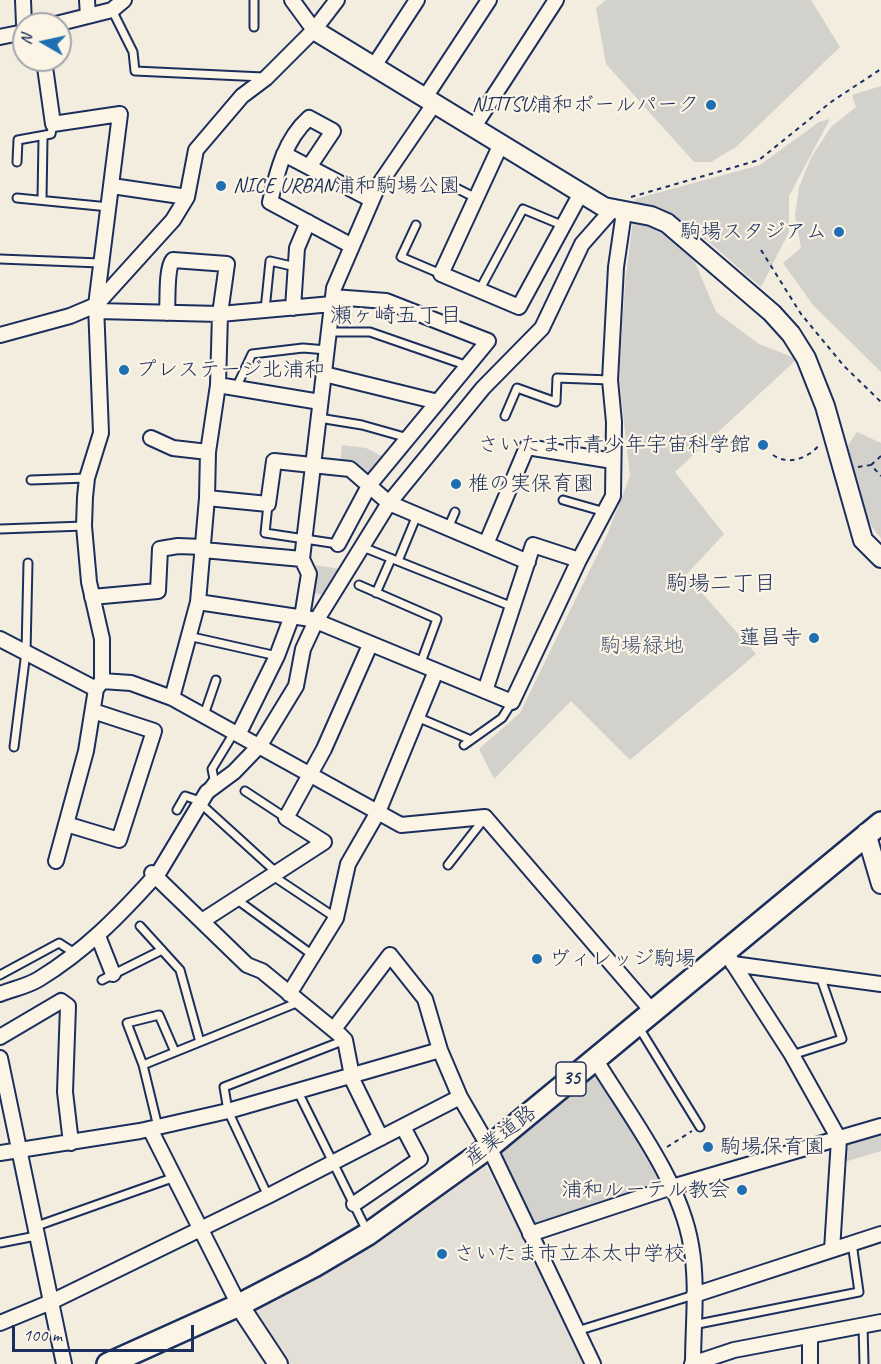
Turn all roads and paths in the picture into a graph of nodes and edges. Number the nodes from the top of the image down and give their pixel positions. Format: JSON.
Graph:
{"nodes":[{"id":1,"x":87,"y":0,"type":"edge"},
{"id":2,"x":124,"y":0,"type":"edge"},
{"id":3,"x":254,"y":0,"type":"edge"},
{"id":4,"x":292,"y":0,"type":"edge"},
{"id":5,"x":337,"y":0,"type":"edge"},
{"id":6,"x":417,"y":0,"type":"edge"},
{"id":7,"x":489,"y":0,"type":"edge"},
{"id":8,"x":556,"y":0,"type":"edge"},
{"id":9,"x":112,"y":10,"type":"junction"},
{"id":10,"x":88,"y":16,"type":"junction"},
{"id":11,"x":72,"y":20,"type":"edge"},
{"id":12,"x":254,"y":27,"type":"dead end"},
{"id":13,"x":314,"y":30,"type":"junction"},
{"id":14,"x":374,"y":66,"type":"junction"},
{"id":15,"x":881,"y":69,"type":"edge"},
{"id":16,"x":46,"y":72,"type":"edge"},
{"id":17,"x":266,"y":78,"type":"junction"},
{"id":18,"x":429,"y":101,"type":"junction"},
{"id":19,"x":53,"y":124,"type":"junction"},
{"id":20,"x":473,"y":128,"type":"junction"},
{"id":21,"x":43,"y":138,"type":"junction"},
{"id":22,"x":501,"y":144,"type":"junction"},
{"id":23,"x":284,"y":154,"type":"junction"},
{"id":24,"x":18,"y":162,"type":"dead end"},
{"id":25,"x":309,"y":167,"type":"junction"},
{"id":26,"x":446,"y":183,"type":"dead end"},
{"id":27,"x":112,"y":186,"type":"junction"},
{"id":28,"x":581,"y":193,"type":"junction"},
{"id":29,"x":187,"y":197,"type":"junction"},
{"id":30,"x":17,"y":198,"type":"dead end"},
{"id":31,"x":476,"y":198,"type":"junction"},
{"id":32,"x":42,"y":200,"type":"junction"},
{"id":33,"x":372,"y":200,"type":"junction"},
{"id":34,"x":109,"y":207,"type":"junction"},
{"id":35,"x":618,"y":211,"type":"junction"},
{"id":36,"x":308,"y":222,"type":"junction"},
{"id":37,"x":416,"y":225,"type":"dead end"},
{"id":38,"x":564,"y":226,"type":"junction"},
{"id":39,"x":352,"y":246,"type":"junction"},
{"id":40,"x":761,"y":250,"type":"dead end"},
{"id":41,"x":0,"y":260,"type":"edge"},
{"id":42,"x":100,"y":263,"type":"junction"},
{"id":43,"x":296,"y":267,"type":"junction"},
{"id":44,"x":441,"y":274,"type":"junction"},
{"id":45,"x":479,"y":291,"type":"junction"},
{"id":46,"x":333,"y":301,"type":"junction"},
{"id":47,"x":96,"y":308,"type":"junction"},
{"id":48,"x":293,"y":308,"type":"junction"},
{"id":49,"x":266,"y":310,"type":"junction"},
{"id":50,"x":167,"y":314,"type":"junction"},
{"id":51,"x":220,"y":314,"type":"junction"},
{"id":52,"x":329,"y":332,"type":"junction"},
{"id":53,"x":0,"y":335,"type":"edge"},
{"id":54,"x":327,"y":350,"type":"junction"},
{"id":55,"x":468,"y":366,"type":"junction"},
{"id":56,"x":324,"y":374,"type":"junction"},
{"id":57,"x":610,"y":380,"type":"junction"},
{"id":58,"x":218,"y":384,"type":"junction"},
{"id":59,"x":236,"y":388,"type":"junction"},
{"id":60,"x":320,"y":402,"type":"junction"},
{"id":61,"x":438,"y":402,"type":"junction"},
{"id":62,"x":881,"y":402,"type":"edge"},
{"id":63,"x":505,"y":416,"type":"dead end"},
{"id":64,"x":319,"y":418,"type":"junction"},
{"id":65,"x":151,"y":438,"type":"dead end"},
{"id":66,"x":408,"y":438,"type":"junction"},
{"id":67,"x":824,"y":438,"type":"dead end"},
{"id":68,"x":208,"y":452,"type":"junction"},
{"id":69,"x":773,"y":455,"type":"dead end"},
{"id":70,"x":881,"y":456,"type":"edge"},
{"id":71,"x":614,"y":461,"type":"junction"},
{"id":72,"x":313,"y":464,"type":"junction"},
{"id":73,"x":871,"y":465,"type":"junction"},
{"id":74,"x":861,"y":466,"type":"dead end"},
{"id":75,"x":881,"y":476,"type":"edge"},
{"id":76,"x":87,"y":478,"type":"junction"},
{"id":77,"x":31,"y":480,"type":"dead end"},
{"id":78,"x":370,"y":484,"type":"junction"},
{"id":79,"x":207,"y":498,"type":"junction"},
{"id":80,"x":563,"y":500,"type":"dead end"},
{"id":81,"x":389,"y":503,"type":"junction"},
{"id":82,"x":268,"y":504,"type":"junction"},
{"id":83,"x":455,"y":512,"type":"dead end"},
{"id":84,"x":605,"y":512,"type":"junction"},
{"id":85,"x":417,"y":515,"type":"junction"},
{"id":86,"x":84,"y":526,"type":"junction"},
{"id":87,"x":448,"y":528,"type":"junction"},
{"id":88,"x":0,"y":529,"type":"edge"},
{"id":89,"x":304,"y":537,"type":"junction"},
{"id":90,"x":338,"y":544,"type":"joint"},
{"id":91,"x":486,"y":544,"type":"junction"},
{"id":92,"x":360,"y":546,"type":"junction"},
{"id":93,"x":203,"y":548,"type":"junction"},
{"id":94,"x":881,"y":558,"type":"edge"},
{"id":95,"x":302,"y":559,"type":"junction"},
{"id":96,"x":394,"y":560,"type":"junction"},
{"id":97,"x":579,"y":560,"type":"junction"},
{"id":98,"x":528,"y":562,"type":"junction"},
{"id":99,"x":28,"y":563,"type":"dead end"},
{"id":100,"x":359,"y":585,"type":"dead end"},
{"id":101,"x":376,"y":592,"type":"junction"},
{"id":102,"x":92,"y":597,"type":"junction"},
{"id":103,"x":198,"y":602,"type":"junction"},
{"id":104,"x":513,"y":607,"type":"junction"},
{"id":105,"x":303,"y":618,"type":"junction"},
{"id":106,"x":188,"y":636,"type":"junction"},
{"id":107,"x":0,"y":639,"type":"edge"},
{"id":108,"x":370,"y":645,"type":"junction"},
{"id":109,"x":26,"y":652,"type":"junction"},
{"id":110,"x":277,"y":656,"type":"junction"},
{"id":111,"x":420,"y":665,"type":"junction"},
{"id":112,"x":436,"y":671,"type":"junction"},
{"id":113,"x":216,"y":680,"type":"dead end"},
{"id":114,"x":99,"y":685,"type":"junction"},
{"id":115,"x":485,"y":691,"type":"junction"},
{"id":116,"x":172,"y":698,"type":"junction"},
{"id":117,"x":512,"y":702,"type":"junction"},
{"id":118,"x":93,"y":711,"type":"junction"},
{"id":119,"x":204,"y":714,"type":"junction"},
{"id":120,"x":417,"y":717,"type":"junction"},
{"id":121,"x":237,"y":732,"type":"junction"},
{"id":122,"x":471,"y":740,"type":"junction"},
{"id":123,"x":260,"y":745,"type":"junction"},
{"id":124,"x":464,"y":745,"type":"dead end"},
{"id":125,"x":14,"y":747,"type":"dead end"},
{"id":126,"x":311,"y":773,"type":"junction"},
{"id":127,"x":245,"y":791,"type":"dead end"},
{"id":128,"x":199,"y":802,"type":"junction"},
{"id":129,"x":177,"y":810,"type":"dead end"},
{"id":130,"x":378,"y":812,"type":"junction"},
{"id":131,"x":485,"y":817,"type":"junction"},
{"id":132,"x":286,"y":818,"type":"junction"},
{"id":133,"x":66,"y":824,"type":"junction"},
{"id":134,"x":874,"y":828,"type":"edge"},
{"id":135,"x":56,"y":861,"type":"dead end"},
{"id":136,"x":448,"y":865,"type":"dead end"},
{"id":137,"x":275,"y":874,"type":"junction"},
{"id":138,"x":154,"y":875,"type":"junction"},
{"id":139,"x":881,"y":884,"type":"edge"},
{"id":140,"x":236,"y":899,"type":"junction"},
{"id":141,"x":336,"y":918,"type":"junction"},
{"id":142,"x":202,"y":921,"type":"junction"},
{"id":143,"x":140,"y":926,"type":"dead end"},
{"id":144,"x":98,"y":936,"type":"junction"},
{"id":145,"x":162,"y":950,"type":"junction"},
{"id":146,"x":314,"y":956,"type":"junction"},
{"id":147,"x":729,"y":957,"type":"junction"},
{"id":148,"x":0,"y":975,"type":"edge"},
{"id":149,"x":820,"y":976,"type":"junction"},
{"id":150,"x":107,"y":977,"type":"joint"},
{"id":151,"x":881,"y":984,"type":"edge"},
{"id":152,"x":0,"y":994,"type":"edge"},
{"id":153,"x":294,"y":998,"type":"junction"},
{"id":154,"x":644,"y":1017,"type":"junction"},
{"id":155,"x":334,"y":1029,"type":"junction"},
{"id":156,"x":0,"y":1037,"type":"edge"},
{"id":157,"x":345,"y":1041,"type":"junction"},
{"id":158,"x":200,"y":1042,"type":"junction"},
{"id":159,"x":440,"y":1050,"type":"junction"},
{"id":160,"x":175,"y":1052,"type":"junction"},
{"id":161,"x":792,"y":1055,"type":"junction"},
{"id":162,"x":0,"y":1058,"type":"edge"},
{"id":163,"x":595,"y":1059,"type":"junction"},
{"id":164,"x":143,"y":1065,"type":"junction"},
{"id":165,"x":351,"y":1074,"type":"junction"},
{"id":166,"x":298,"y":1092,"type":"junction"},
{"id":167,"x":460,"y":1097,"type":"junction"},
{"id":168,"x":228,"y":1111,"type":"junction"},
{"id":169,"x":403,"y":1126,"type":"junction"},
{"id":170,"x":881,"y":1126,"type":"edge"},
{"id":171,"x":700,"y":1127,"type":"joint"},
{"id":172,"x":154,"y":1128,"type":"junction"},
{"id":173,"x":381,"y":1138,"type":"junction"},
{"id":174,"x":838,"y":1139,"type":"junction"},
{"id":175,"x":71,"y":1143,"type":"junction"},
{"id":176,"x":489,"y":1147,"type":"junction"},
{"id":177,"x":18,"y":1150,"type":"junction"},
{"id":178,"x":0,"y":1153,"type":"edge"},
{"id":179,"x":654,"y":1156,"type":"junction"},
{"id":180,"x":333,"y":1161,"type":"junction"},
{"id":181,"x":176,"y":1177,"type":"junction"},
{"id":182,"x":672,"y":1187,"type":"junction"},
{"id":183,"x":268,"y":1196,"type":"junction"},
{"id":184,"x":354,"y":1204,"type":"junction"},
{"id":185,"x":201,"y":1228,"type":"junction"},
{"id":186,"x":35,"y":1232,"type":"junction"},
{"id":187,"x":881,"y":1233,"type":"edge"},
{"id":188,"x":368,"y":1234,"type":"junction"},
{"id":189,"x":530,"y":1234,"type":"junction"},
{"id":190,"x":852,"y":1243,"type":"junction"},
{"id":191,"x":0,"y":1244,"type":"edge"},
{"id":192,"x":832,"y":1250,"type":"junction"},
{"id":193,"x":694,"y":1295,"type":"junction"},
{"id":194,"x":51,"y":1302,"type":"junction"},
{"id":195,"x":239,"y":1305,"type":"junction"},
{"id":196,"x":881,"y":1322,"type":"edge"},
{"id":197,"x":0,"y":1323,"type":"edge"},
{"id":198,"x":693,"y":1325,"type":"junction"},
{"id":199,"x":863,"y":1325,"type":"junction"},
{"id":200,"x":576,"y":1331,"type":"junction"},
{"id":201,"x":810,"y":1336,"type":"junction"},
{"id":202,"x":64,"y":1364,"type":"edge"},
{"id":203,"x":108,"y":1364,"type":"edge"},
{"id":204,"x":278,"y":1364,"type":"edge"},
{"id":205,"x":594,"y":1364,"type":"edge"},
{"id":206,"x":693,"y":1364,"type":"edge"},
{"id":207,"x":810,"y":1364,"type":"edge"},
{"id":208,"x":864,"y":1364,"type":"edge"}],
"edges":[{"from":1,"to":10,"type":"street"},
{"from":2,"to":9,"type":"street"},
{"from":3,"to":12,"type":"lane"},
{"from":4,"to":13,"type":"street"},
{"from":5,"to":13,"type":"street"},
{"from":6,"to":14,"type":"street"},
{"from":7,"to":18,"type":"street"},
{"from":8,"to":20,"type":"street"},
{"from":9,"to":10,"type":"street"},
{"from":9,"to":17,"type":"lane"},
{"from":10,"to":11,"type":"street"},
{"from":13,"to":14,"type":"street"},
{"from":13,"to":17,"type":"street"},
{"from":14,"to":18,"type":"street"},
{"from":15,"to":35,"type":"path"},
{"from":16,"to":19,"type":"street"},
{"from":17,"to":29,"type":"street"},
{"from":18,"to":20,"type":"street"},
{"from":18,"to":33,"type":"street"},
{"from":19,"to":21,"type":"lane"},
{"from":19,"to":27,"type":"street"},
{"from":20,"to":22,"type":"street"},
{"from":21,"to":24,"type":"lane"},
{"from":21,"to":32,"type":"lane"},
{"from":22,"to":28,"type":"street"},
{"from":22,"to":31,"type":"street"},
{"from":23,"to":25,"type":"street"},
{"from":23,"to":25,"type":"street"},
{"from":23,"to":36,"type":"street"},
{"from":25,"to":33,"type":"street"},
{"from":26,"to":31,"type":"lane"},
{"from":27,"to":29,"type":"street"},
{"from":27,"to":34,"type":"street"},
{"from":28,"to":35,"type":"street"},
{"from":28,"to":38,"type":"street"},
{"from":29,"to":47,"type":"street"},
{"from":30,"to":32,"type":"lane"},
{"from":31,"to":44,"type":"street"},
{"from":32,"to":34,"type":"lane"},
{"from":33,"to":39,"type":"street"},
{"from":34,"to":42,"type":"street"},
{"from":35,"to":57,"type":"street"},
{"from":35,"to":81,"type":"street"},
{"from":35,"to":94,"type":"street"},
{"from":36,"to":39,"type":"street"},
{"from":36,"to":43,"type":"street"},
{"from":37,"to":44,"type":"lane"},
{"from":38,"to":45,"type":"street"},
{"from":38,"to":45,"type":"lane"},
{"from":39,"to":46,"type":"street"},
{"from":40,"to":62,"type":"path"},
{"from":41,"to":42,"type":"lane"},
{"from":42,"to":47,"type":"street"},
{"from":43,"to":48,"type":"street"},
{"from":43,"to":49,"type":"lane"},
{"from":44,"to":45,"type":"street"},
{"from":46,"to":48,"type":"street"},
{"from":46,"to":52,"type":"street"},
{"from":46,"to":55,"type":"street"},
{"from":47,"to":50,"type":"street"},
{"from":47,"to":53,"type":"street"},
{"from":47,"to":76,"type":"street"},
{"from":48,"to":49,"type":"street"},
{"from":49,"to":51,"type":"street"},
{"from":50,"to":51,"type":"street"},
{"from":50,"to":51,"type":"street"},
{"from":51,"to":58,"type":"street"},
{"from":52,"to":54,"type":"street"},
{"from":52,"to":55,"type":"lane"},
{"from":54,"to":56,"type":"street"},
{"from":54,"to":59,"type":"lane"},
{"from":55,"to":61,"type":"street"},
{"from":56,"to":60,"type":"street"},
{"from":56,"to":61,"type":"street"},
{"from":57,"to":63,"type":"lane"},
{"from":57,"to":71,"type":"street"},
{"from":58,"to":59,"type":"street"},
{"from":58,"to":68,"type":"street"},
{"from":59,"to":60,"type":"street"},
{"from":60,"to":64,"type":"street"},
{"from":61,"to":66,"type":"street"},
{"from":64,"to":66,"type":"lane"},
{"from":64,"to":72,"type":"street"},
{"from":65,"to":68,"type":"street"},
{"from":66,"to":78,"type":"street"},
{"from":67,"to":69,"type":"path"},
{"from":68,"to":79,"type":"street"},
{"from":70,"to":73,"type":"path"},
{"from":71,"to":84,"type":"street"},
{"from":71,"to":91,"type":"street"},
{"from":72,"to":78,"type":"street"},
{"from":72,"to":82,"type":"street"},
{"from":72,"to":89,"type":"street"},
{"from":73,"to":74,"type":"path"},
{"from":73,"to":75,"type":"path"},
{"from":76,"to":77,"type":"lane"},
{"from":76,"to":86,"type":"street"},
{"from":78,"to":81,"type":"street"},
{"from":78,"to":90,"type":"street"},
{"from":79,"to":82,"type":"street"},
{"from":79,"to":93,"type":"street"},
{"from":80,"to":84,"type":"lane"},
{"from":81,"to":85,"type":"street"},
{"from":81,"to":92,"type":"street"},
{"from":82,"to":89,"type":"lane"},
{"from":83,"to":87,"type":"lane"},
{"from":84,"to":97,"type":"street"},
{"from":85,"to":87,"type":"street"},
{"from":85,"to":96,"type":"lane"},
{"from":86,"to":88,"type":"lane"},
{"from":86,"to":102,"type":"street"},
{"from":87,"to":91,"type":"street"},
{"from":89,"to":90,"type":"lane"},
{"from":89,"to":95,"type":"street"},
{"from":91,"to":98,"type":"street"},
{"from":92,"to":96,"type":"lane"},
{"from":92,"to":105,"type":"street"},
{"from":93,"to":95,"type":"street"},
{"from":93,"to":102,"type":"street"},
{"from":93,"to":103,"type":"street"},
{"from":95,"to":105,"type":"street"},
{"from":96,"to":101,"type":"lane"},
{"from":96,"to":104,"type":"lane"},
{"from":97,"to":98,"type":"street"},
{"from":97,"to":117,"type":"street"},
{"from":98,"to":104,"type":"street"},
{"from":99,"to":109,"type":"lane"},
{"from":100,"to":101,"type":"lane"},
{"from":101,"to":111,"type":"lane"},
{"from":102,"to":114,"type":"street"},
{"from":103,"to":105,"type":"street"},
{"from":103,"to":106,"type":"street"},
{"from":104,"to":115,"type":"street"},
{"from":105,"to":108,"type":"street"},
{"from":105,"to":110,"type":"street"},
{"from":105,"to":123,"type":"street"},
{"from":106,"to":110,"type":"lane"},
{"from":106,"to":116,"type":"street"},
{"from":107,"to":109,"type":"street"},
{"from":108,"to":111,"type":"street"},
{"from":108,"to":126,"type":"street"},
{"from":109,"to":114,"type":"street"},
{"from":109,"to":125,"type":"lane"},
{"from":110,"to":121,"type":"street"},
{"from":111,"to":112,"type":"street"},
{"from":112,"to":115,"type":"street"},
{"from":112,"to":120,"type":"street"},
{"from":113,"to":119,"type":"lane"},
{"from":114,"to":116,"type":"street"},
{"from":114,"to":118,"type":"street"},
{"from":115,"to":117,"type":"street"},
{"from":116,"to":119,"type":"street"},
{"from":117,"to":122,"type":"lane"},
{"from":118,"to":133,"type":"street"},
{"from":118,"to":133,"type":"street"},
{"from":119,"to":121,"type":"street"},
{"from":120,"to":122,"type":"lane"},
{"from":120,"to":130,"type":"street"},
{"from":121,"to":123,"type":"street"},
{"from":121,"to":128,"type":"lane"},
{"from":122,"to":124,"type":"lane"},
{"from":123,"to":126,"type":"street"},
{"from":123,"to":128,"type":"street"},
{"from":126,"to":130,"type":"street"},
{"from":126,"to":132,"type":"street"},
{"from":127,"to":132,"type":"lane"},
{"from":128,"to":129,"type":"lane"},
{"from":128,"to":137,"type":"lane"},
{"from":128,"to":138,"type":"street"},
{"from":130,"to":131,"type":"street"},
{"from":130,"to":141,"type":"street"},
{"from":131,"to":136,"type":"lane"},
{"from":131,"to":154,"type":"street"},
{"from":132,"to":137,"type":"street"},
{"from":133,"to":135,"type":"street"},
{"from":134,"to":139,"type":"street"},
{"from":134,"to":147,"type":"main road","name":"産業道路","number":"35"},
{"from":137,"to":140,"type":"street"},
{"from":137,"to":141,"type":"lane"},
{"from":138,"to":142,"type":"street"},
{"from":138,"to":144,"type":"street"},
{"from":138,"to":148,"type":"lane"},
{"from":140,"to":142,"type":"street"},
{"from":140,"to":146,"type":"lane"},
{"from":141,"to":146,"type":"street"},
{"from":142,"to":153,"type":"street"},
{"from":143,"to":145,"type":"lane"},
{"from":144,"to":150,"type":"street"},
{"from":144,"to":152,"type":"street"},
{"from":145,"to":150,"type":"lane"},
{"from":145,"to":158,"type":"lane"},
{"from":146,"to":153,"type":"street"},
{"from":147,"to":149,"type":"street"},
{"from":147,"to":154,"type":"main road","name":"産業道路","number":"35"},
{"from":147,"to":161,"type":"street"},
{"from":149,"to":151,"type":"street"},
{"from":149,"to":161,"type":"lane"},
{"from":153,"to":155,"type":"street"},
{"from":153,"to":158,"type":"lane"},
{"from":154,"to":163,"type":"main road","name":"産業道路","number":"35"},
{"from":154,"to":171,"type":"lane"},
{"from":155,"to":157,"type":"street"},
{"from":155,"to":159,"type":"street"},
{"from":156,"to":175,"type":"street"},
{"from":157,"to":165,"type":"street"},
{"from":157,"to":168,"type":"lane"},
{"from":158,"to":160,"type":"lane"},
{"from":159,"to":165,"type":"street"},
{"from":159,"to":167,"type":"street"},
{"from":160,"to":164,"type":"lane"},
{"from":160,"to":164,"type":"lane"},
{"from":161,"to":174,"type":"street"},
{"from":162,"to":177,"type":"street"},
{"from":163,"to":176,"type":"main road","name":"産業道路","number":"35"},
{"from":163,"to":179,"type":"street"},
{"from":164,"to":172,"type":"lane"},
{"from":165,"to":166,"type":"street"},
{"from":165,"to":173,"type":"street"},
{"from":166,"to":168,"type":"street"},
{"from":166,"to":180,"type":"lane"},
{"from":167,"to":169,"type":"street"},
{"from":167,"to":176,"type":"street"},
{"from":168,"to":172,"type":"street"},
{"from":168,"to":183,"type":"lane"},
{"from":169,"to":173,"type":"street"},
{"from":169,"to":184,"type":"street"},
{"from":170,"to":174,"type":"street"},
{"from":171,"to":179,"type":"path"},
{"from":172,"to":175,"type":"street"},
{"from":172,"to":181,"type":"street"},
{"from":173,"to":180,"type":"street"},
{"from":174,"to":182,"type":"street"},
{"from":174,"to":192,"type":"street"},
{"from":175,"to":177,"type":"street"},
{"from":176,"to":188,"type":"main road","name":"産業道路","number":"35"},
{"from":176,"to":189,"type":"street"},
{"from":177,"to":178,"type":"street"},
{"from":177,"to":186,"type":"street"},
{"from":179,"to":182,"type":"street"},
{"from":180,"to":183,"type":"street"},
{"from":180,"to":184,"type":"lane"},
{"from":181,"to":185,"type":"street"},
{"from":181,"to":186,"type":"lane"},
{"from":182,"to":189,"type":"street"},
{"from":182,"to":193,"type":"street"},
{"from":183,"to":185,"type":"street"},
{"from":184,"to":188,"type":"lane"},
{"from":185,"to":194,"type":"street"},
{"from":185,"to":195,"type":"street"},
{"from":186,"to":191,"type":"lane"},
{"from":186,"to":194,"type":"street"},
{"from":187,"to":190,"type":"street"},
{"from":188,"to":195,"type":"main road","name":"産業道路","number":"35"},
{"from":189,"to":200,"type":"street"},
{"from":190,"to":192,"type":"street"},
{"from":190,"to":198,"type":"lane"},
{"from":192,"to":193,"type":"street"},
{"from":193,"to":198,"type":"street"},
{"from":193,"to":200,"type":"lane"},
{"from":194,"to":197,"type":"street"},
{"from":194,"to":202,"type":"street"},
{"from":195,"to":203,"type":"main road","name":"産業道路","number":"35"},
{"from":195,"to":204,"type":"street"},
{"from":196,"to":199,"type":"street"},
{"from":198,"to":206,"type":"street"},
{"from":199,"to":201,"type":"street"},
{"from":199,"to":208,"type":"lane"},
{"from":200,"to":205,"type":"street"},
{"from":201,"to":206,"type":"street"},
{"from":201,"to":207,"type":"street"}]}
